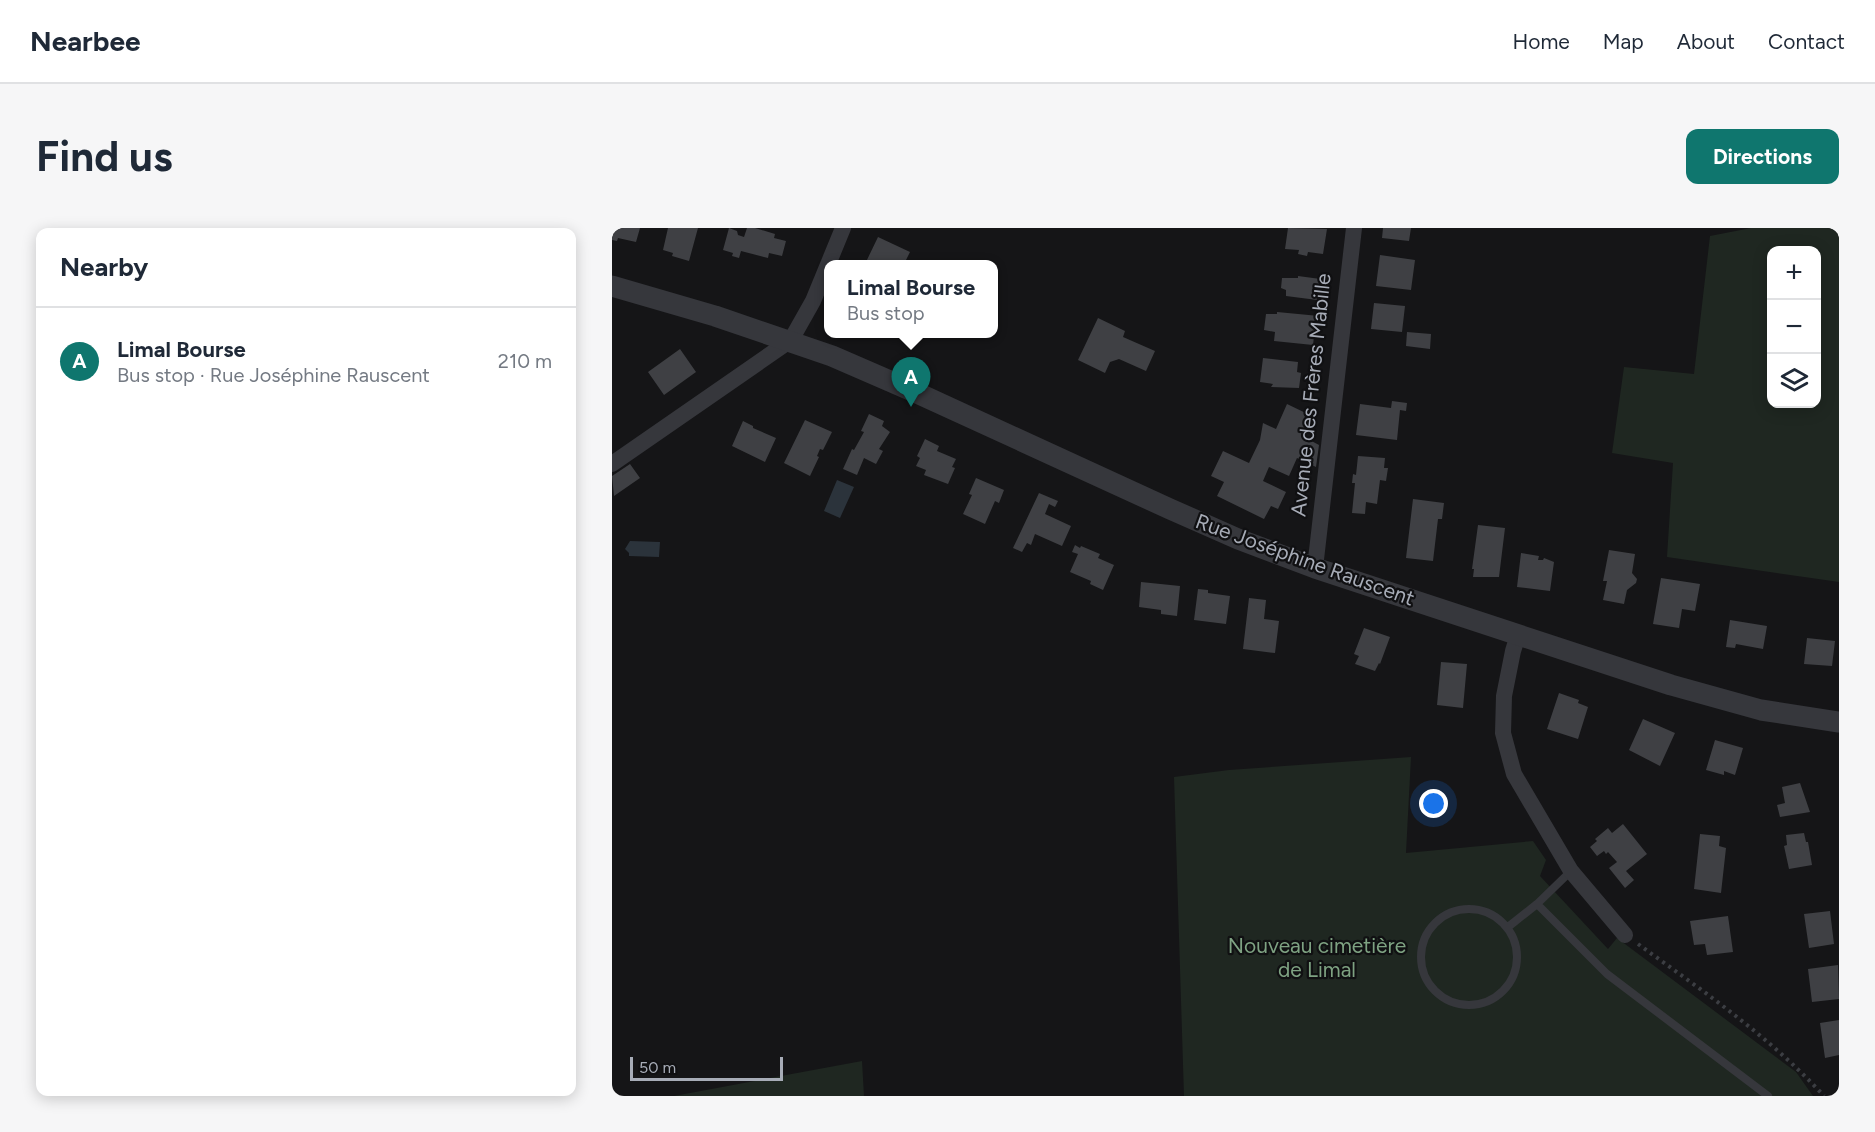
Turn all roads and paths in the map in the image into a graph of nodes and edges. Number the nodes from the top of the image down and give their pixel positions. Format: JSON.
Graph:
{"nodes":[{"id":1,"x":843,"y":228,"type":"edge"},
{"id":2,"x":1354,"y":228,"type":"edge"},
{"id":3,"x":830,"y":260,"type":"edge"},
{"id":4,"x":824,"y":274,"type":"edge"},
{"id":5,"x":612,"y":286,"type":"edge"},
{"id":6,"x":790,"y":340,"type":"junction"},
{"id":7,"x":612,"y":464,"type":"edge"},
{"id":8,"x":1314,"y":568,"type":"junction"},
{"id":9,"x":1518,"y":635,"type":"junction"},
{"id":10,"x":1839,"y":723,"type":"edge"},
{"id":11,"x":1571,"y":871,"type":"junction"},
{"id":12,"x":1537,"y":903,"type":"junction"},
{"id":13,"x":1508,"y":927,"type":"junction"},
{"id":14,"x":1625,"y":935,"type":"joint"},
{"id":15,"x":1768,"y":1096,"type":"edge"},
{"id":16,"x":1824,"y":1096,"type":"edge"}],
"edges":[{"from":1,"to":3,"type":"street"},
{"from":2,"to":8,"type":"street","name":"Avenue des Frères Mabille"},
{"from":4,"to":6,"type":"street"},
{"from":5,"to":6,"type":"street","name":"Rue Joséphine Rauscent"},
{"from":6,"to":7,"type":"street"},
{"from":6,"to":8,"type":"street","name":"Rue Joséphine Rauscent"},
{"from":8,"to":9,"type":"street","name":"Rue Joséphine Rauscent"},
{"from":9,"to":10,"type":"street","name":"Rue Joséphine Rauscent"},
{"from":9,"to":11,"type":"street"},
{"from":11,"to":12,"type":"lane"},
{"from":11,"to":14,"type":"street"},
{"from":12,"to":13,"type":"lane"},
{"from":12,"to":15,"type":"lane"},
{"from":13,"to":13,"type":"lane"},
{"from":14,"to":16,"type":"path"}]}
